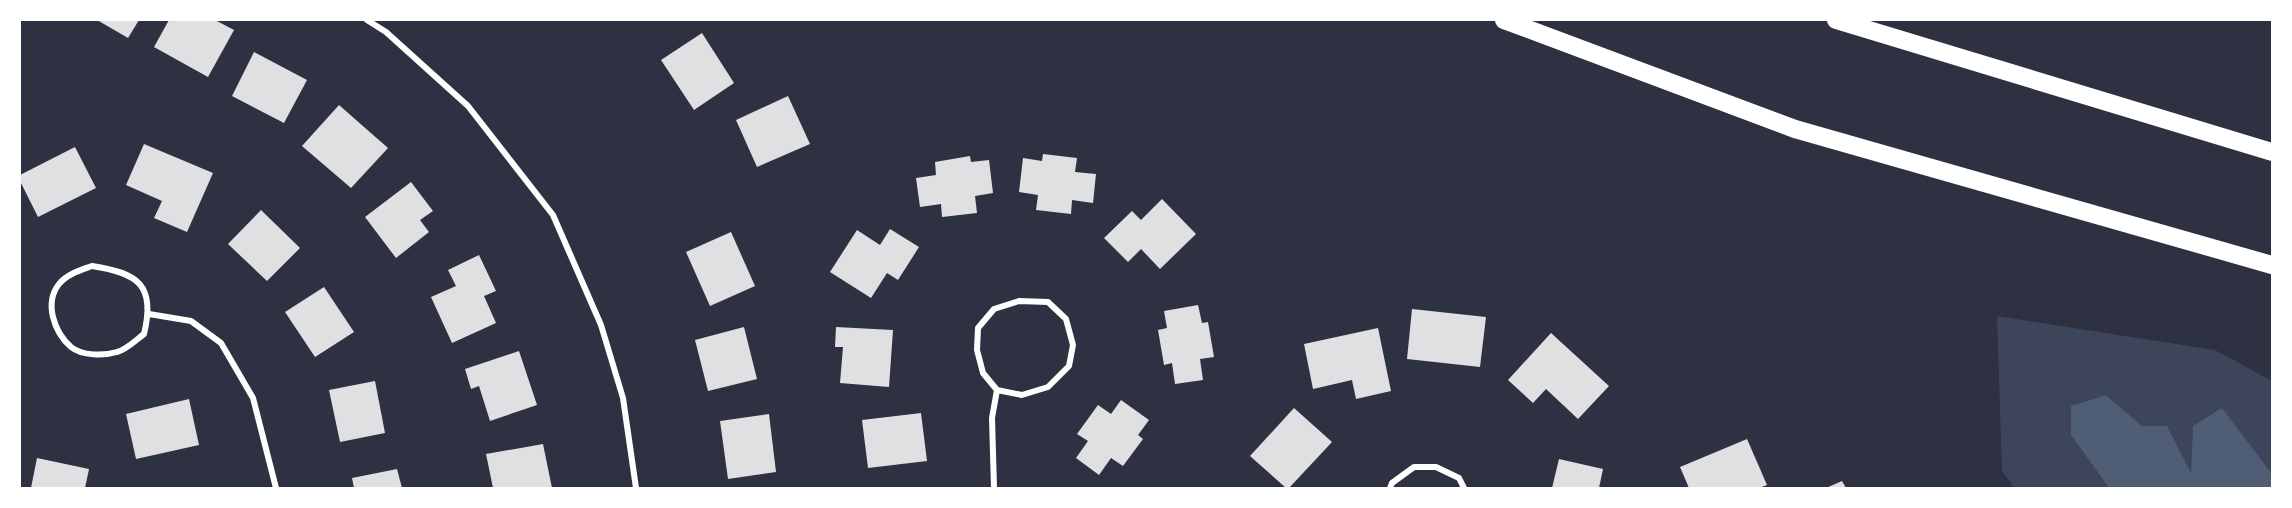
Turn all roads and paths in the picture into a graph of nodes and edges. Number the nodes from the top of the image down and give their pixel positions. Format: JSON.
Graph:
{"nodes":[{"id":1,"x":367,"y":20,"type":"edge"},
{"id":2,"x":1504,"y":20,"type":"edge"},
{"id":3,"x":1836,"y":20,"type":"edge"},
{"id":4,"x":2272,"y":152,"type":"edge"},
{"id":5,"x":2272,"y":265,"type":"edge"},
{"id":6,"x":149,"y":314,"type":"junction"},
{"id":7,"x":997,"y":390,"type":"junction"},
{"id":8,"x":276,"y":489,"type":"edge"},
{"id":9,"x":636,"y":489,"type":"edge"},
{"id":10,"x":994,"y":489,"type":"edge"},
{"id":11,"x":1390,"y":489,"type":"edge"},
{"id":12,"x":1464,"y":489,"type":"edge"}],
"edges":[{"from":1,"to":9,"type":"street"},
{"from":2,"to":5,"type":"highway"},
{"from":3,"to":4,"type":"highway"},
{"from":6,"to":6,"type":"street"},
{"from":6,"to":8,"type":"street"},
{"from":7,"to":7,"type":"street"},
{"from":7,"to":10,"type":"street"},
{"from":11,"to":12,"type":"street"}]}
